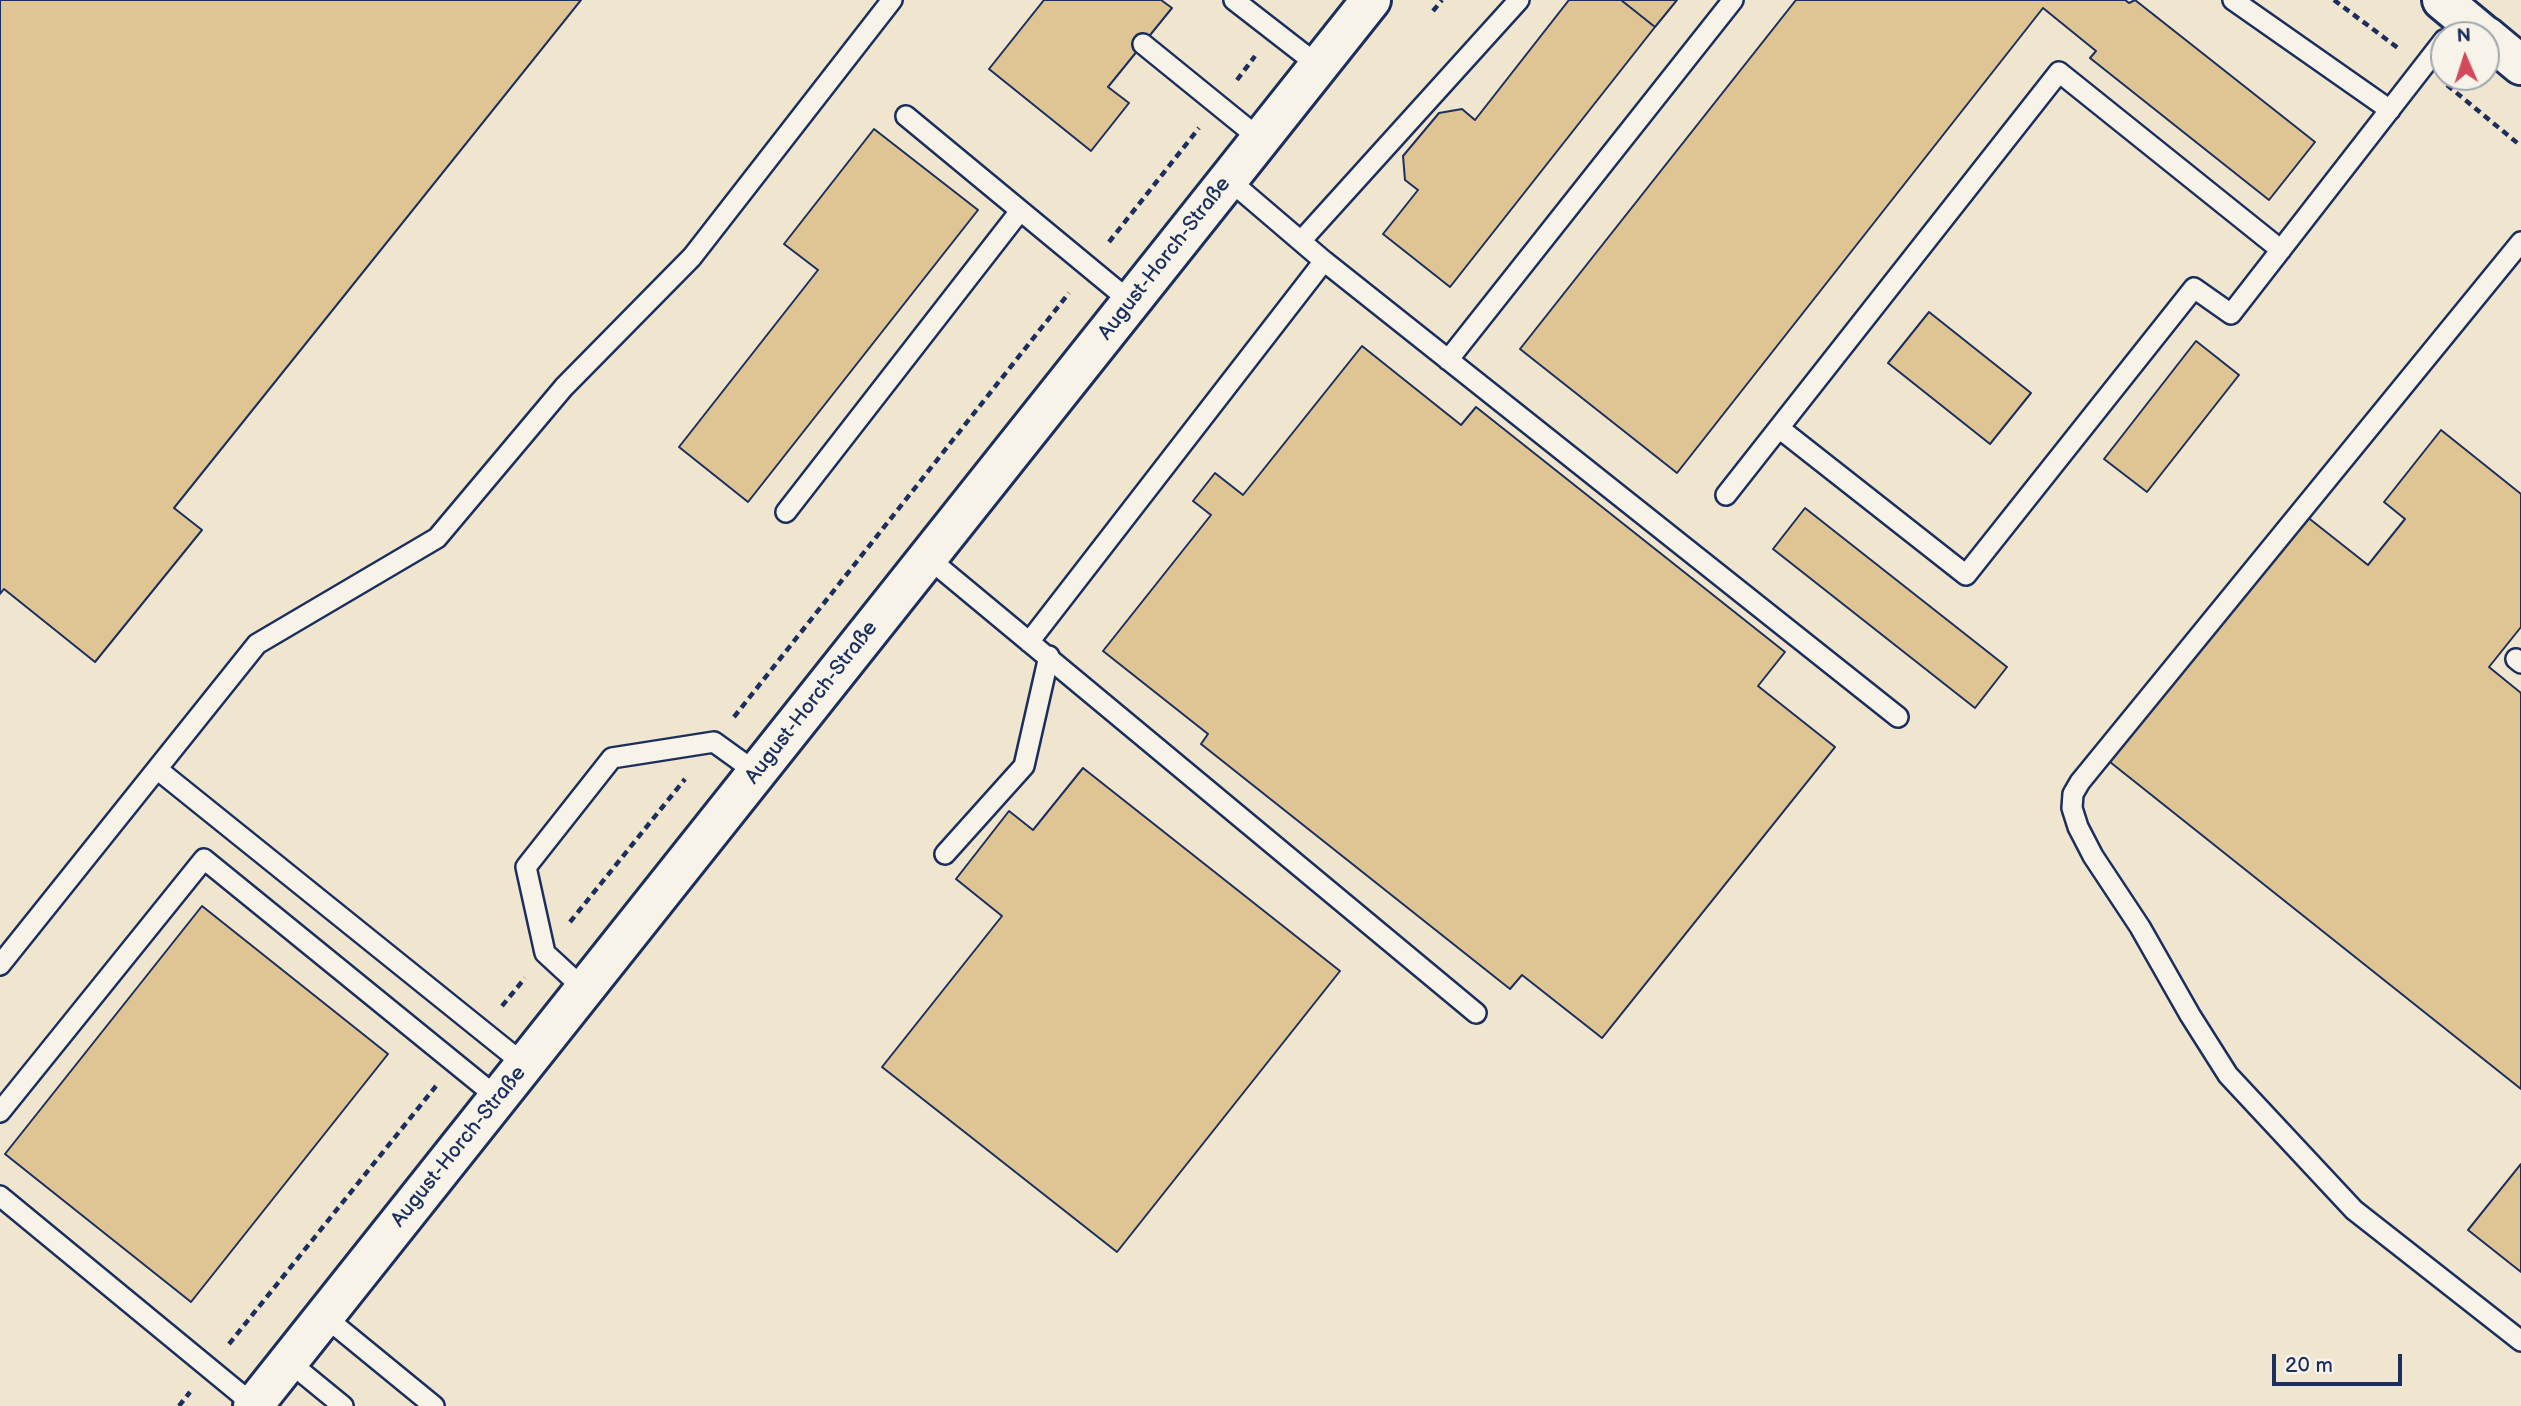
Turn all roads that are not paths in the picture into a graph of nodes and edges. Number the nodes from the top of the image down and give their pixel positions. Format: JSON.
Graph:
{"nodes":[{"id":1,"x":892,"y":0,"type":"edge"},
{"id":2,"x":1234,"y":0,"type":"edge"},
{"id":3,"x":1371,"y":0,"type":"edge"},
{"id":4,"x":1519,"y":0,"type":"edge"},
{"id":5,"x":1732,"y":0,"type":"edge"},
{"id":6,"x":2234,"y":0,"type":"edge"},
{"id":7,"x":1143,"y":44,"type":"dead end"},
{"id":8,"x":2500,"y":52,"type":"edge"},
{"id":9,"x":2430,"y":63,"type":"edge"},
{"id":10,"x":2521,"y":65,"type":"edge"},
{"id":11,"x":1319,"y":66,"type":"junction"},
{"id":12,"x":2390,"y":110,"type":"junction"},
{"id":13,"x":906,"y":116,"type":"dead end"},
{"id":14,"x":1260,"y":139,"type":"junction"},
{"id":15,"x":1228,"y":179,"type":"junction"},
{"id":16,"x":1020,"y":211,"type":"junction"},
{"id":17,"x":1301,"y":241,"type":"junction"},
{"id":18,"x":2521,"y":242,"type":"edge"},
{"id":19,"x":2281,"y":250,"type":"junction"},
{"id":20,"x":1324,"y":261,"type":"junction"},
{"id":21,"x":1131,"y":302,"type":"junction"},
{"id":22,"x":1448,"y":360,"type":"junction"},
{"id":23,"x":1779,"y":428,"type":"junction"},
{"id":24,"x":1726,"y":495,"type":"dead end"},
{"id":25,"x":786,"y":512,"type":"dead end"},
{"id":26,"x":928,"y":557,"type":"junction"},
{"id":27,"x":1029,"y":642,"type":"junction"},
{"id":28,"x":1049,"y":656,"type":"junction"},
{"id":29,"x":1898,"y":717,"type":"dead end"},
{"id":30,"x":157,"y":769,"type":"junction"},
{"id":31,"x":757,"y":773,"type":"junction"},
{"id":32,"x":945,"y":854,"type":"dead end"},
{"id":33,"x":0,"y":965,"type":"edge"},
{"id":34,"x":584,"y":989,"type":"junction"},
{"id":35,"x":1476,"y":1013,"type":"dead end"},
{"id":36,"x":525,"y":1065,"type":"junction"},
{"id":37,"x":498,"y":1098,"type":"junction"},
{"id":38,"x":0,"y":1112,"type":"edge"},
{"id":39,"x":0,"y":1196,"type":"edge"},
{"id":40,"x":324,"y":1316,"type":"junction"},
{"id":41,"x":2521,"y":1341,"type":"edge"},
{"id":42,"x":288,"y":1361,"type":"junction"},
{"id":43,"x":253,"y":1405,"type":"edge"},
{"id":44,"x":343,"y":1406,"type":"edge"},
{"id":45,"x":434,"y":1406,"type":"edge"}],
"edges":[{"from":1,"to":30,"type":"lane"},
{"from":2,"to":11,"type":"lane"},
{"from":3,"to":11,"type":"main road","name":"August-Horch-Straße"},
{"from":4,"to":17,"type":"lane"},
{"from":5,"to":22,"type":"lane"},
{"from":6,"to":12,"type":"lane"},
{"from":7,"to":14,"type":"lane"},
{"from":8,"to":10,"type":"main road"},
{"from":9,"to":12,"type":"lane"},
{"from":11,"to":14,"type":"main road","name":"August-Horch-Straße"},
{"from":12,"to":19,"type":"lane"},
{"from":13,"to":16,"type":"lane"},
{"from":14,"to":15,"type":"main road","name":"August-Horch-Straße"},
{"from":15,"to":17,"type":"lane"},
{"from":15,"to":21,"type":"main road","name":"August-Horch-Straße"},
{"from":16,"to":21,"type":"lane"},
{"from":16,"to":25,"type":"lane"},
{"from":17,"to":20,"type":"lane"},
{"from":18,"to":41,"type":"lane"},
{"from":19,"to":23,"type":"lane"},
{"from":19,"to":23,"type":"lane"},
{"from":20,"to":22,"type":"lane"},
{"from":20,"to":27,"type":"lane"},
{"from":21,"to":26,"type":"main road","name":"August-Horch-Straße"},
{"from":22,"to":29,"type":"lane"},
{"from":23,"to":24,"type":"lane"},
{"from":26,"to":27,"type":"lane"},
{"from":26,"to":31,"type":"main road","name":"August-Horch-Straße"},
{"from":27,"to":28,"type":"lane"},
{"from":28,"to":32,"type":"lane"},
{"from":28,"to":35,"type":"lane"},
{"from":30,"to":33,"type":"lane"},
{"from":30,"to":36,"type":"lane"},
{"from":31,"to":34,"type":"main road","name":"August-Horch-Straße"},
{"from":31,"to":34,"type":"lane"},
{"from":34,"to":36,"type":"main road","name":"August-Horch-Straße"},
{"from":36,"to":37,"type":"main road","name":"August-Horch-Straße"},
{"from":37,"to":38,"type":"lane"},
{"from":37,"to":40,"type":"main road","name":"August-Horch-Straße"},
{"from":39,"to":43,"type":"lane"},
{"from":40,"to":42,"type":"main road","name":"August-Horch-Straße"},
{"from":40,"to":45,"type":"lane"},
{"from":42,"to":43,"type":"main road","name":"August-Horch-Straße"},
{"from":42,"to":44,"type":"lane"}]}
